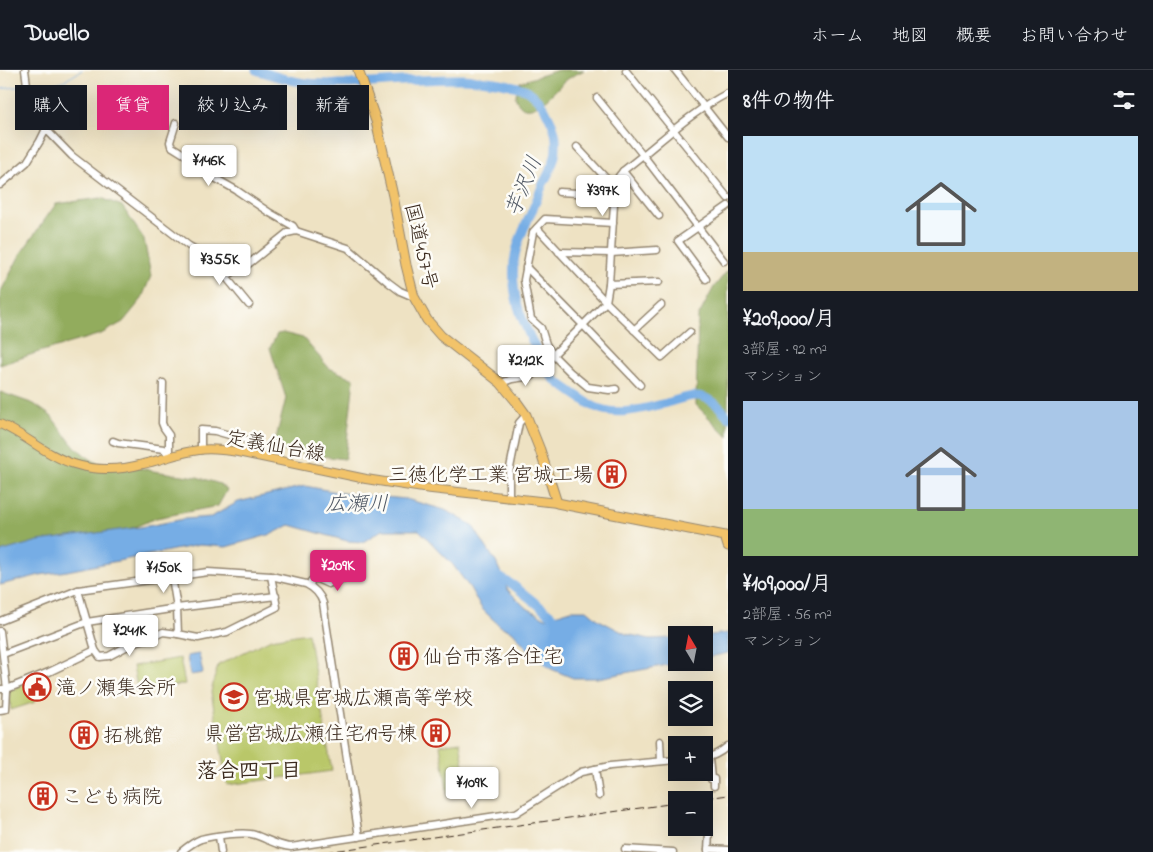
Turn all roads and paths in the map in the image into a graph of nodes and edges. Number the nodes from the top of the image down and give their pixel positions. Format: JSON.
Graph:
{"nodes":[{"id":1,"x":25,"y":70,"type":"edge"},
{"id":2,"x":358,"y":70,"type":"edge"},
{"id":3,"x":675,"y":70,"type":"edge"},
{"id":4,"x":626,"y":71,"type":"dead end"},
{"id":5,"x":27,"y":85,"type":"edge"},
{"id":6,"x":728,"y":93,"type":"edge"},
{"id":7,"x":597,"y":98,"type":"dead end"},
{"id":8,"x":704,"y":107,"type":"junction"},
{"id":9,"x":176,"y":122,"type":"dead end"},
{"id":10,"x":45,"y":130,"type":"edge"},
{"id":11,"x":48,"y":130,"type":"edge"},
{"id":12,"x":673,"y":130,"type":"junction"},
{"id":13,"x":728,"y":137,"type":"edge"},
{"id":14,"x":577,"y":147,"type":"dead end"},
{"id":15,"x":642,"y":156,"type":"junction"},
{"id":16,"x":623,"y":171,"type":"junction"},
{"id":17,"x":0,"y":185,"type":"edge"},
{"id":18,"x":614,"y":191,"type":"junction"},
{"id":19,"x":559,"y":192,"type":"dead end"},
{"id":20,"x":728,"y":198,"type":"edge"},
{"id":21,"x":728,"y":206,"type":"edge"},
{"id":22,"x":659,"y":216,"type":"dead end"},
{"id":23,"x":613,"y":223,"type":"junction"},
{"id":24,"x":697,"y":227,"type":"junction"},
{"id":25,"x":537,"y":228,"type":"junction"},
{"id":26,"x":296,"y":231,"type":"junction"},
{"id":27,"x":657,"y":250,"type":"dead end"},
{"id":28,"x":559,"y":252,"type":"junction"},
{"id":29,"x":611,"y":253,"type":"junction"},
{"id":30,"x":724,"y":261,"type":"dead end"},
{"id":31,"x":526,"y":267,"type":"junction"},
{"id":32,"x":237,"y":269,"type":"junction"},
{"id":33,"x":706,"y":278,"type":"dead end"},
{"id":34,"x":659,"y":282,"type":"dead end"},
{"id":35,"x":609,"y":284,"type":"junction"},
{"id":36,"x":414,"y":297,"type":"junction"},
{"id":37,"x":606,"y":302,"type":"junction"},
{"id":38,"x":249,"y":305,"type":"dead end"},
{"id":39,"x":661,"y":305,"type":"dead end"},
{"id":40,"x":582,"y":324,"type":"junction"},
{"id":41,"x":634,"y":330,"type":"junction"},
{"id":42,"x":690,"y":332,"type":"dead end"},
{"id":43,"x":552,"y":356,"type":"junction"},
{"id":44,"x":162,"y":383,"type":"dead end"},
{"id":45,"x":501,"y":383,"type":"junction"},
{"id":46,"x":640,"y":385,"type":"dead end"},
{"id":47,"x":616,"y":389,"type":"dead end"},
{"id":48,"x":526,"y":415,"type":"junction"},
{"id":49,"x":0,"y":424,"type":"edge"},
{"id":50,"x":113,"y":440,"type":"dead end"},
{"id":51,"x":247,"y":440,"type":"dead end"},
{"id":52,"x":201,"y":450,"type":"junction"},
{"id":53,"x":169,"y":456,"type":"junction"},
{"id":54,"x":509,"y":498,"type":"junction"},
{"id":55,"x":557,"y":503,"type":"junction"},
{"id":56,"x":726,"y":536,"type":"edge"},
{"id":57,"x":728,"y":546,"type":"edge"},
{"id":58,"x":271,"y":576,"type":"junction"},
{"id":59,"x":354,"y":576,"type":"dead end"},
{"id":60,"x":172,"y":577,"type":"junction"},
{"id":61,"x":310,"y":586,"type":"junction"},
{"id":62,"x":78,"y":590,"type":"junction"},
{"id":63,"x":276,"y":596,"type":"junction"},
{"id":64,"x":177,"y":608,"type":"junction"},
{"id":65,"x":0,"y":621,"type":"edge"},
{"id":66,"x":86,"y":622,"type":"junction"},
{"id":67,"x":0,"y":631,"type":"edge"},
{"id":68,"x":178,"y":634,"type":"junction"},
{"id":69,"x":95,"y":650,"type":"junction"},
{"id":70,"x":3,"y":654,"type":"junction"},
{"id":71,"x":3,"y":689,"type":"edge"},
{"id":72,"x":0,"y":710,"type":"edge"},
{"id":73,"x":660,"y":741,"type":"dead end"},
{"id":74,"x":728,"y":746,"type":"edge"},
{"id":75,"x":713,"y":755,"type":"edge"},
{"id":76,"x":661,"y":761,"type":"junction"},
{"id":77,"x":668,"y":761,"type":"edge"},
{"id":78,"x":595,"y":769,"type":"junction"},
{"id":79,"x":713,"y":779,"type":"edge"},
{"id":80,"x":714,"y":786,"type":"dead end"},
{"id":81,"x":599,"y":796,"type":"dead end"},
{"id":82,"x":219,"y":836,"type":"junction"},
{"id":83,"x":709,"y":836,"type":"edge"},
{"id":84,"x":359,"y":837,"type":"junction"},
{"id":85,"x":625,"y":849,"type":"dead end"},
{"id":86,"x":728,"y":850,"type":"edge"},
{"id":87,"x":708,"y":851,"type":"edge"},
{"id":88,"x":181,"y":852,"type":"edge"},
{"id":89,"x":221,"y":852,"type":"edge"},
{"id":90,"x":673,"y":852,"type":"edge"}],
"edges":[{"from":1,"to":5,"type":"street"},
{"from":2,"to":36,"type":"highway","name":"国道457号"},
{"from":3,"to":8,"type":"street"},
{"from":4,"to":12,"type":"street"},
{"from":6,"to":8,"type":"street"},
{"from":7,"to":15,"type":"street"},
{"from":8,"to":12,"type":"street"},
{"from":8,"to":13,"type":"street"},
{"from":9,"to":26,"type":"street"},
{"from":10,"to":17,"type":"street"},
{"from":11,"to":32,"type":"street"},
{"from":12,"to":15,"type":"street"},
{"from":12,"to":20,"type":"street"},
{"from":14,"to":18,"type":"street"},
{"from":15,"to":16,"type":"street"},
{"from":15,"to":24,"type":"street"},
{"from":16,"to":18,"type":"street"},
{"from":16,"to":22,"type":"street"},
{"from":18,"to":19,"type":"street"},
{"from":18,"to":23,"type":"street"},
{"from":21,"to":24,"type":"street"},
{"from":23,"to":25,"type":"street"},
{"from":23,"to":29,"type":"street"},
{"from":24,"to":30,"type":"street"},
{"from":24,"to":33,"type":"street"},
{"from":25,"to":28,"type":"street"},
{"from":25,"to":31,"type":"street"},
{"from":26,"to":32,"type":"street"},
{"from":26,"to":36,"type":"street"},
{"from":27,"to":29,"type":"street"},
{"from":28,"to":29,"type":"street"},
{"from":28,"to":37,"type":"street"},
{"from":29,"to":35,"type":"street"},
{"from":31,"to":40,"type":"street"},
{"from":31,"to":43,"type":"street"},
{"from":32,"to":38,"type":"street"},
{"from":34,"to":35,"type":"street"},
{"from":35,"to":37,"type":"street"},
{"from":36,"to":45,"type":"highway","name":"国道457号"},
{"from":37,"to":40,"type":"street"},
{"from":37,"to":41,"type":"street"},
{"from":39,"to":41,"type":"street"},
{"from":40,"to":43,"type":"street"},
{"from":40,"to":46,"type":"street"},
{"from":41,"to":42,"type":"street"},
{"from":43,"to":45,"type":"street"},
{"from":43,"to":47,"type":"street"},
{"from":44,"to":53,"type":"street"},
{"from":45,"to":48,"type":"highway","name":"国道457号"},
{"from":48,"to":54,"type":"street"},
{"from":48,"to":55,"type":"highway","name":"国道457号"},
{"from":49,"to":53,"type":"main road","name":"定義仙台線"},
{"from":50,"to":53,"type":"street"},
{"from":51,"to":52,"type":"street"},
{"from":52,"to":53,"type":"main road","name":"定義仙台線"},
{"from":52,"to":54,"type":"main road","name":"定義仙台線"},
{"from":54,"to":55,"type":"main road","name":"定義仙台線"},
{"from":55,"to":56,"type":"highway"},
{"from":56,"to":57,"type":"highway"},
{"from":58,"to":60,"type":"street"},
{"from":58,"to":61,"type":"street"},
{"from":58,"to":63,"type":"street"},
{"from":59,"to":61,"type":"street"},
{"from":60,"to":62,"type":"street"},
{"from":60,"to":64,"type":"street"},
{"from":61,"to":84,"type":"street"},
{"from":62,"to":65,"type":"street"},
{"from":62,"to":66,"type":"street"},
{"from":63,"to":64,"type":"street"},
{"from":63,"to":68,"type":"street"},
{"from":64,"to":66,"type":"street"},
{"from":64,"to":68,"type":"street"},
{"from":66,"to":69,"type":"street"},
{"from":66,"to":70,"type":"street"},
{"from":67,"to":70,"type":"street"},
{"from":68,"to":69,"type":"street"},
{"from":69,"to":71,"type":"street"},
{"from":70,"to":71,"type":"street"},
{"from":71,"to":72,"type":"street"},
{"from":73,"to":76,"type":"street"},
{"from":74,"to":75,"type":"street"},
{"from":76,"to":77,"type":"street"},
{"from":76,"to":78,"type":"street"},
{"from":78,"to":81,"type":"street"},
{"from":78,"to":84,"type":"street"},
{"from":79,"to":80,"type":"street"},
{"from":82,"to":84,"type":"street"},
{"from":82,"to":88,"type":"street"},
{"from":82,"to":89,"type":"street"},
{"from":83,"to":87,"type":"street"},
{"from":85,"to":90,"type":"street"},
{"from":86,"to":87,"type":"street"}]}
